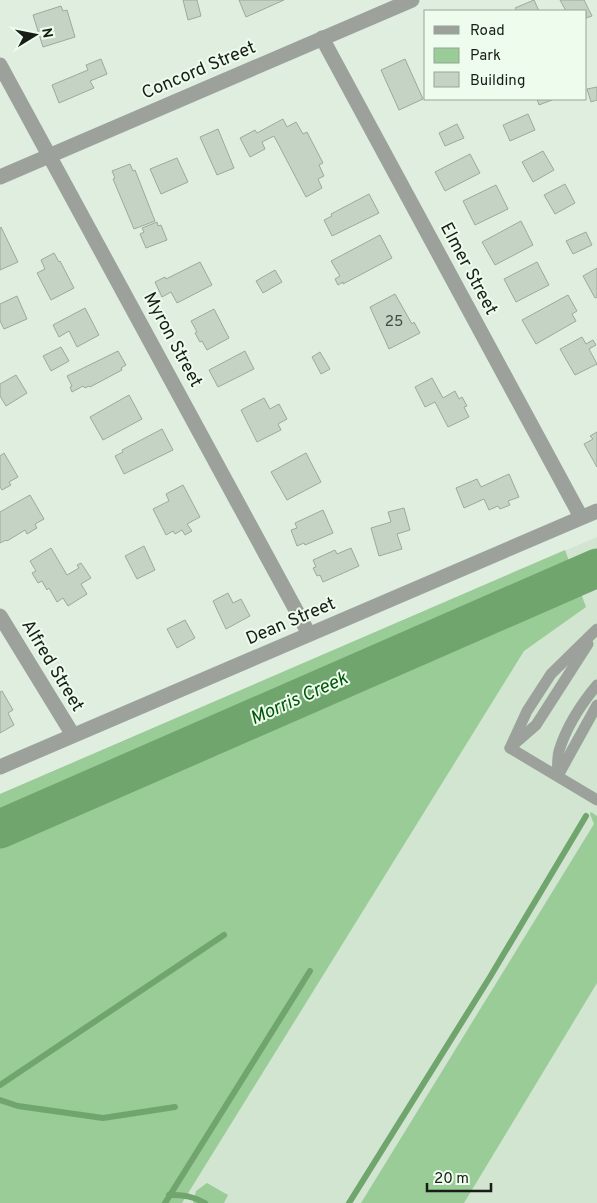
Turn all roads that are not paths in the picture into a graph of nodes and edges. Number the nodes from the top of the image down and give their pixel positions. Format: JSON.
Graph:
{"nodes":[{"id":1,"x":412,"y":0,"type":"edge"},
{"id":2,"x":322,"y":38,"type":"junction"},
{"id":3,"x":0,"y":65,"type":"edge"},
{"id":4,"x":50,"y":155,"type":"junction"},
{"id":5,"x":0,"y":177,"type":"edge"},
{"id":6,"x":597,"y":511,"type":"edge"},
{"id":7,"x":581,"y":517,"type":"junction"},
{"id":8,"x":0,"y":616,"type":"edge"},
{"id":9,"x":597,"y":629,"type":"edge"},
{"id":10,"x":310,"y":634,"type":"junction"},
{"id":11,"x":597,"y":685,"type":"edge"},
{"id":12,"x":597,"y":705,"type":"edge"},
{"id":13,"x":73,"y":735,"type":"junction"},
{"id":14,"x":0,"y":767,"type":"edge"},
{"id":15,"x":558,"y":775,"type":"junction"},
{"id":16,"x":597,"y":800,"type":"edge"}],
"edges":[{"from":1,"to":2,"type":"street","name":"Concord Street"},
{"from":2,"to":4,"type":"street","name":"Concord Street"},
{"from":2,"to":7,"type":"street","name":"Elmer Street"},
{"from":3,"to":4,"type":"street","name":"Myron Street"},
{"from":4,"to":5,"type":"street","name":"Concord Street"},
{"from":4,"to":10,"type":"street","name":"Myron Street"},
{"from":6,"to":7,"type":"street","name":"Dean Street"},
{"from":7,"to":10,"type":"street","name":"Dean Street"},
{"from":8,"to":13,"type":"street","name":"Alfred Street"},
{"from":9,"to":15,"type":"lane"},
{"from":10,"to":13,"type":"street","name":"Dean Street"},
{"from":11,"to":15,"type":"lane"},
{"from":12,"to":15,"type":"lane"},
{"from":13,"to":14,"type":"street","name":"Dean Street"},
{"from":15,"to":16,"type":"lane"}]}
